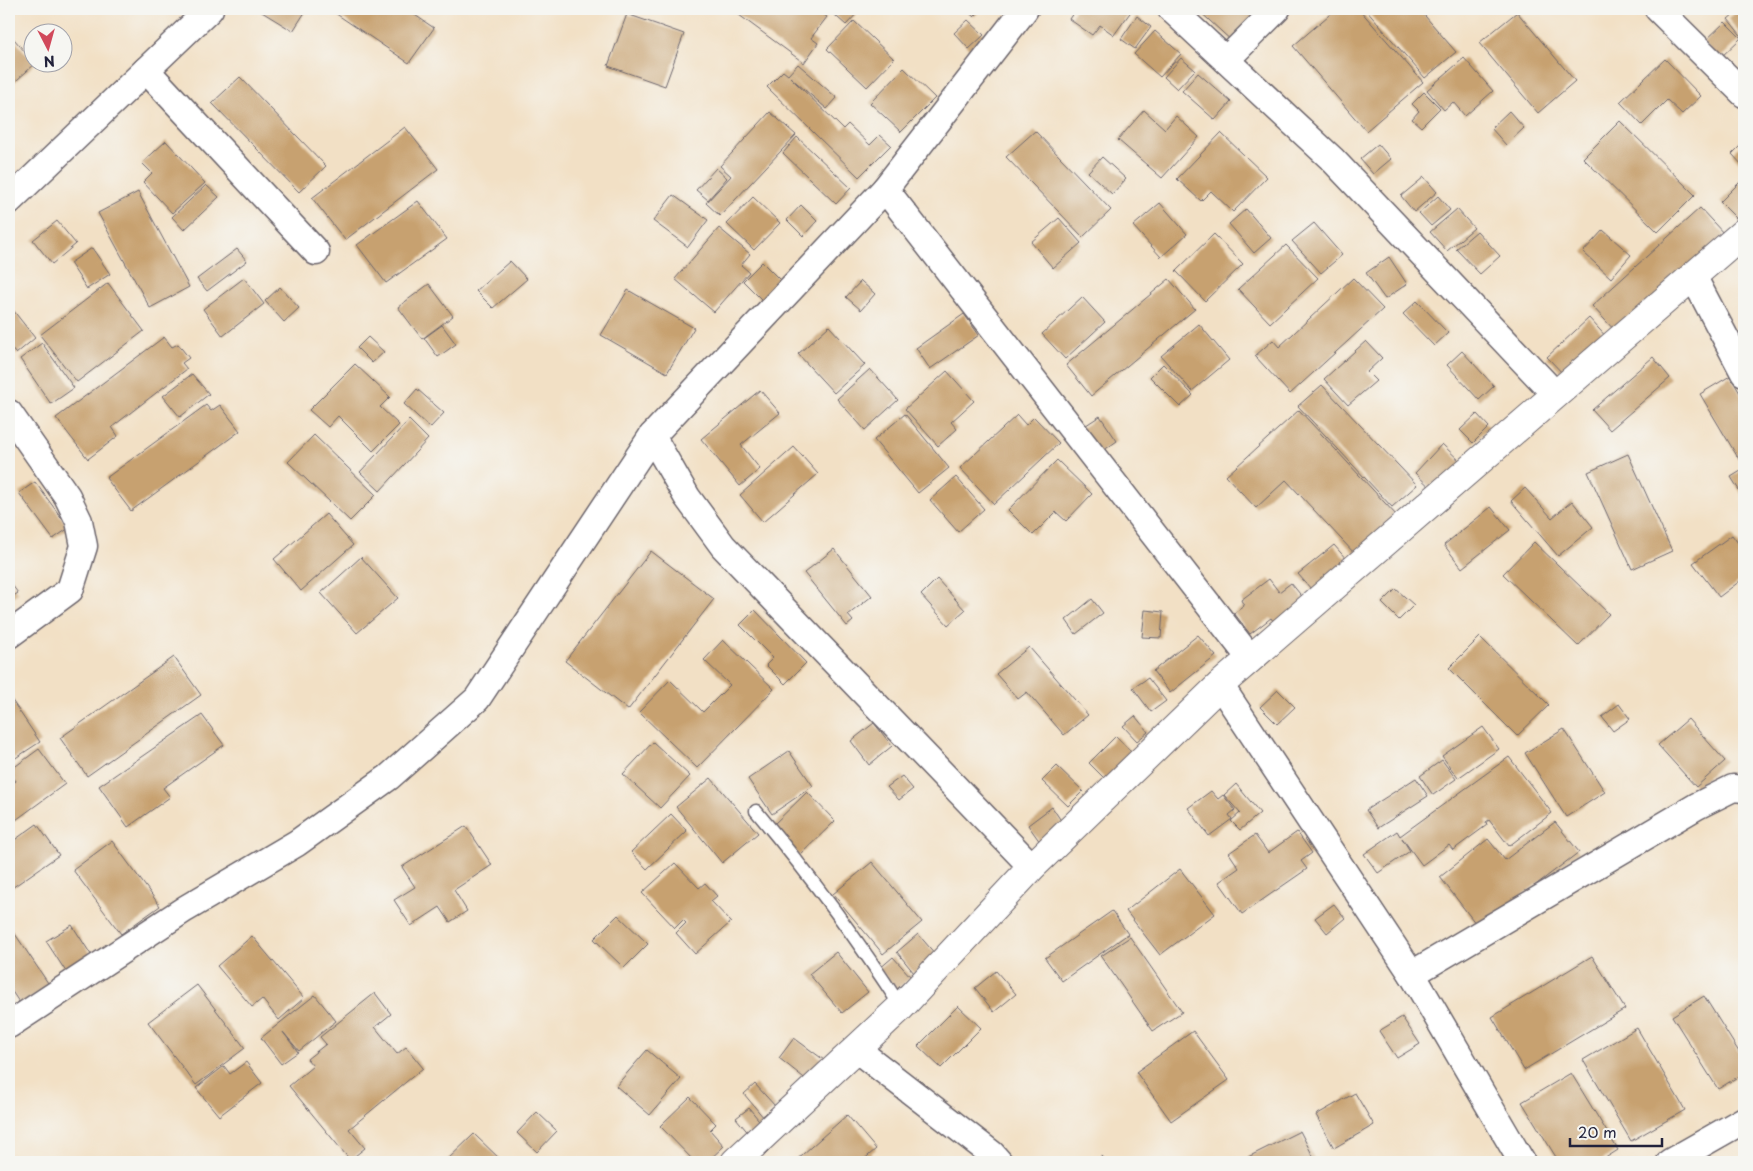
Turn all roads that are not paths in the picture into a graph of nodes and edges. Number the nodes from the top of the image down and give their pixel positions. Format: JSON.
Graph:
{"nodes":[{"id":1,"x":210,"y":9,"type":"edge"},
{"id":2,"x":1025,"y":9,"type":"edge"},
{"id":3,"x":1171,"y":9,"type":"edge"},
{"id":4,"x":1277,"y":9,"type":"edge"},
{"id":5,"x":1658,"y":9,"type":"edge"},
{"id":6,"x":1226,"y":60,"type":"junction"},
{"id":7,"x":146,"y":70,"type":"junction"},
{"id":8,"x":1744,"y":94,"type":"edge"},
{"id":9,"x":885,"y":189,"type":"junction"},
{"id":10,"x":9,"y":201,"type":"edge"},
{"id":11,"x":1744,"y":232,"type":"edge"},
{"id":12,"x":316,"y":252,"type":"dead end"},
{"id":13,"x":1693,"y":276,"type":"junction"},
{"id":14,"x":1744,"y":373,"type":"edge"},
{"id":15,"x":1555,"y":394,"type":"junction"},
{"id":16,"x":9,"y":413,"type":"edge"},
{"id":17,"x":652,"y":436,"type":"junction"},
{"id":18,"x":9,"y":635,"type":"edge"},
{"id":19,"x":1250,"y":658,"type":"junction"},
{"id":20,"x":1220,"y":685,"type":"junction"},
{"id":21,"x":1744,"y":789,"type":"edge"},
{"id":22,"x":756,"y":811,"type":"dead end"},
{"id":23,"x":1032,"y":867,"type":"junction"},
{"id":24,"x":1412,"y":974,"type":"junction"},
{"id":25,"x":901,"y":1008,"type":"junction"},
{"id":26,"x":9,"y":1025,"type":"edge"},
{"id":27,"x":856,"y":1049,"type":"junction"},
{"id":28,"x":1744,"y":1120,"type":"edge"},
{"id":29,"x":735,"y":1162,"type":"edge"},
{"id":30,"x":999,"y":1162,"type":"edge"},
{"id":31,"x":1522,"y":1162,"type":"edge"},
{"id":32,"x":1670,"y":1162,"type":"edge"}],
"edges":[{"from":1,"to":7,"type":"street"},
{"from":2,"to":9,"type":"street"},
{"from":3,"to":6,"type":"street"},
{"from":4,"to":6,"type":"street"},
{"from":5,"to":8,"type":"street"},
{"from":6,"to":15,"type":"street"},
{"from":7,"to":10,"type":"street"},
{"from":7,"to":12,"type":"street"},
{"from":9,"to":17,"type":"street"},
{"from":9,"to":19,"type":"street"},
{"from":11,"to":13,"type":"main road"},
{"from":13,"to":14,"type":"street"},
{"from":13,"to":15,"type":"main road"},
{"from":15,"to":19,"type":"main road"},
{"from":16,"to":18,"type":"street"},
{"from":17,"to":23,"type":"street"},
{"from":17,"to":26,"type":"street"},
{"from":19,"to":20,"type":"main road"},
{"from":20,"to":23,"type":"main road"},
{"from":20,"to":24,"type":"street"},
{"from":21,"to":24,"type":"street"},
{"from":22,"to":25,"type":"lane"},
{"from":23,"to":25,"type":"main road"},
{"from":24,"to":31,"type":"street"},
{"from":25,"to":27,"type":"main road"},
{"from":27,"to":29,"type":"main road"},
{"from":27,"to":30,"type":"street"},
{"from":28,"to":32,"type":"street"}]}
